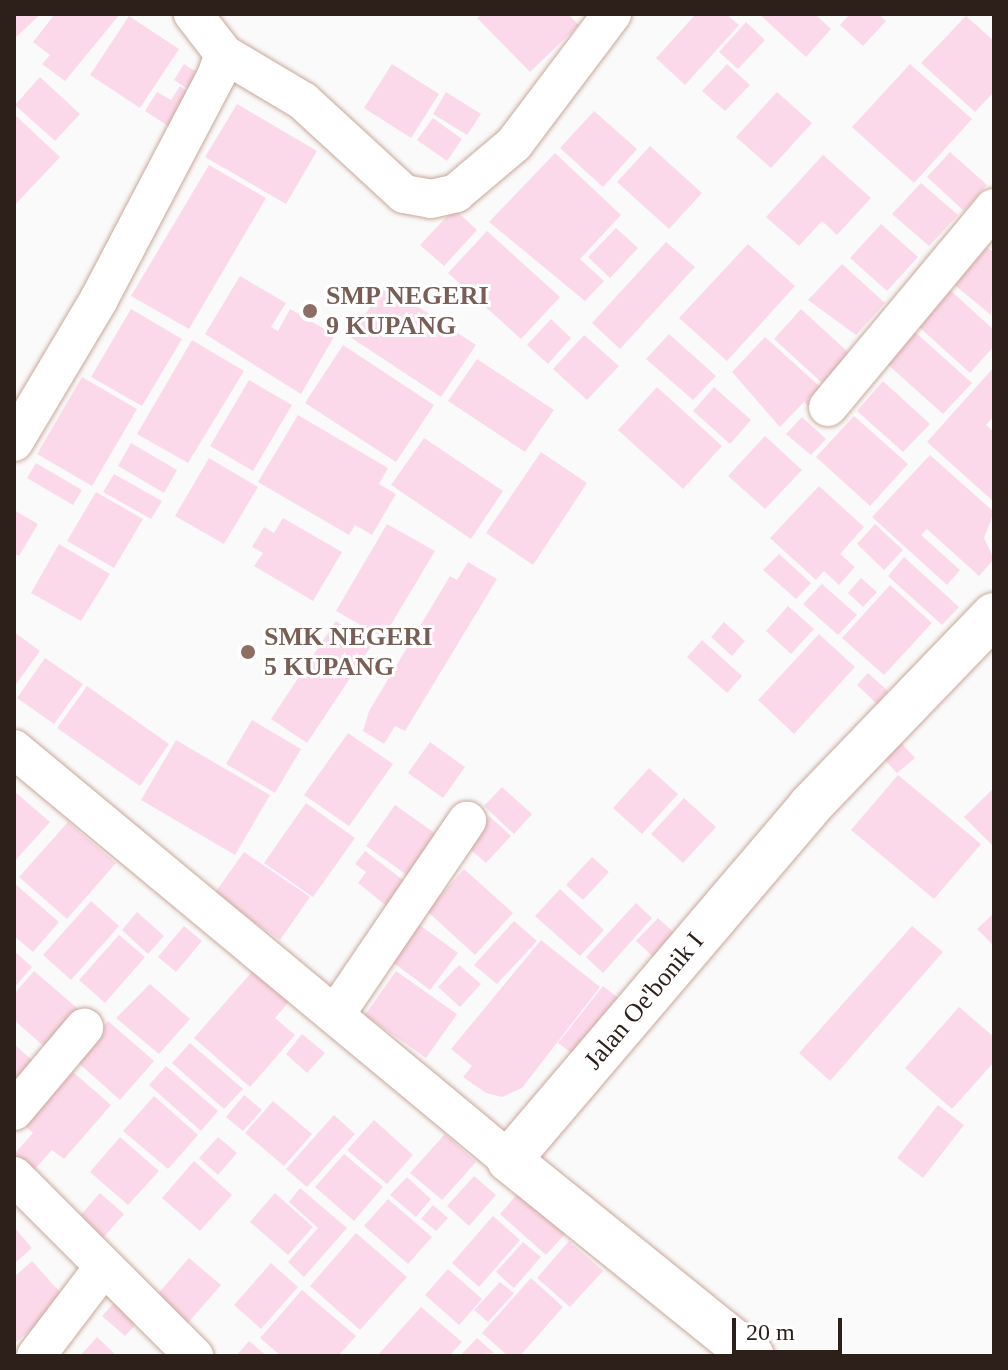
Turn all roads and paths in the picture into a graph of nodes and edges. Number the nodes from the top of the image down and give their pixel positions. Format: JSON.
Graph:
{"nodes":[{"id":1,"x":193,"y":14,"type":"edge"},
{"id":2,"x":612,"y":14,"type":"edge"},
{"id":3,"x":224,"y":54,"type":"junction"},
{"id":4,"x":994,"y":208,"type":"edge"},
{"id":5,"x":828,"y":407,"type":"dead end"},
{"id":6,"x":14,"y":442,"type":"edge"},
{"id":7,"x":994,"y":615,"type":"edge"},
{"id":8,"x":14,"y":749,"type":"edge"},
{"id":9,"x":467,"y":821,"type":"dead end"},
{"id":10,"x":335,"y":1015,"type":"junction"},
{"id":11,"x":84,"y":1028,"type":"dead end"},
{"id":12,"x":14,"y":1111,"type":"edge"},
{"id":13,"x":509,"y":1160,"type":"junction"},
{"id":14,"x":14,"y":1176,"type":"edge"},
{"id":15,"x":102,"y":1269,"type":"junction"},
{"id":16,"x":36,"y":1356,"type":"edge"},
{"id":17,"x":194,"y":1356,"type":"edge"},
{"id":18,"x":752,"y":1356,"type":"edge"}],
"edges":[{"from":1,"to":3,"type":"street"},
{"from":2,"to":3,"type":"street"},
{"from":3,"to":6,"type":"street"},
{"from":4,"to":5,"type":"street"},
{"from":7,"to":13,"type":"street","name":"Jalan Oe'bonik I"},
{"from":8,"to":10,"type":"street"},
{"from":9,"to":10,"type":"street"},
{"from":10,"to":13,"type":"street"},
{"from":11,"to":12,"type":"street"},
{"from":13,"to":18,"type":"street"},
{"from":14,"to":15,"type":"street"},
{"from":15,"to":16,"type":"street"},
{"from":15,"to":17,"type":"street"}]}
